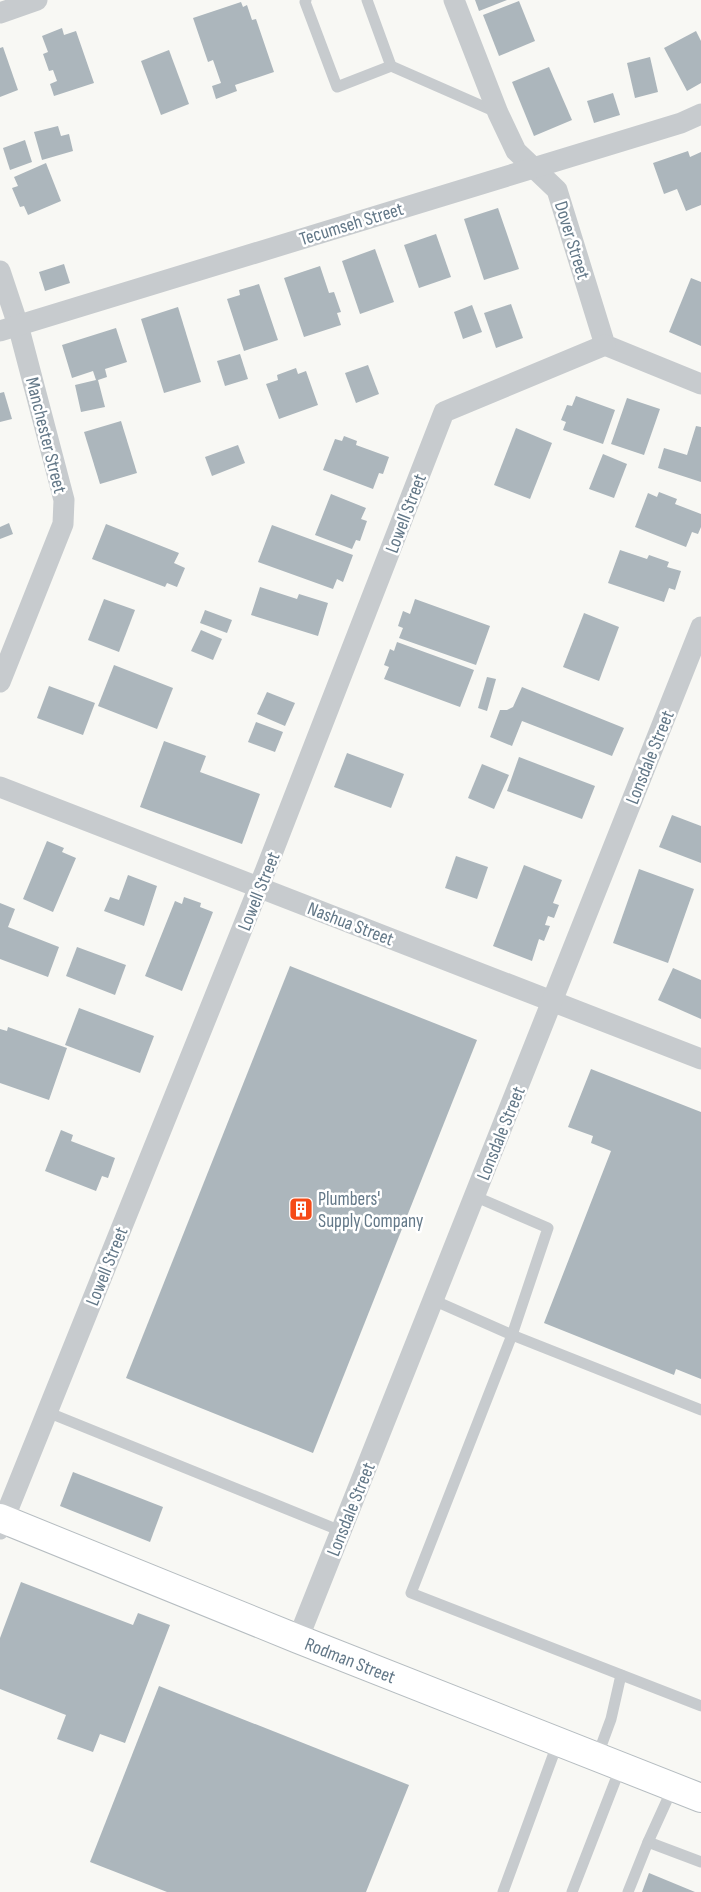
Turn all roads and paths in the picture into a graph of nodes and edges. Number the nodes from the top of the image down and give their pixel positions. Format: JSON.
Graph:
{"nodes":[{"id":1,"x":37,"y":0,"type":"edge"},
{"id":2,"x":306,"y":0,"type":"edge"},
{"id":3,"x":367,"y":0,"type":"edge"},
{"id":4,"x":454,"y":0,"type":"edge"},
{"id":5,"x":0,"y":13,"type":"edge"},
{"id":6,"x":391,"y":66,"type":"junction"},
{"id":7,"x":498,"y":113,"type":"junction"},
{"id":8,"x":701,"y":114,"type":"edge"},
{"id":9,"x":536,"y":168,"type":"junction"},
{"id":10,"x":0,"y":271,"type":"edge"},
{"id":11,"x":9,"y":328,"type":"edge"},
{"id":12,"x":605,"y":345,"type":"junction"},
{"id":13,"x":701,"y":384,"type":"edge"},
{"id":14,"x":701,"y":627,"type":"edge"},
{"id":15,"x":0,"y":682,"type":"edge"},
{"id":16,"x":0,"y":787,"type":"edge"},
{"id":17,"x":260,"y":887,"type":"junction"},
{"id":18,"x":552,"y":1001,"type":"junction"},
{"id":19,"x":701,"y":1059,"type":"edge"},
{"id":20,"x":474,"y":1196,"type":"junction"},
{"id":21,"x":433,"y":1300,"type":"junction"},
{"id":22,"x":512,"y":1335,"type":"junction"},
{"id":23,"x":701,"y":1410,"type":"edge"},
{"id":24,"x":47,"y":1412,"type":"junction"},
{"id":25,"x":1,"y":1522,"type":"edge"},
{"id":26,"x":341,"y":1531,"type":"junction"},
{"id":27,"x":298,"y":1639,"type":"junction"},
{"id":28,"x":621,"y":1675,"type":"junction"},
{"id":29,"x":701,"y":1706,"type":"edge"},
{"id":30,"x":558,"y":1742,"type":"junction"},
{"id":31,"x":609,"y":1762,"type":"junction"},
{"id":32,"x":673,"y":1786,"type":"junction"},
{"id":33,"x":701,"y":1798,"type":"edge"},
{"id":34,"x":648,"y":1842,"type":"junction"},
{"id":35,"x":701,"y":1862,"type":"edge"},
{"id":36,"x":503,"y":1892,"type":"edge"},
{"id":37,"x":572,"y":1892,"type":"edge"},
{"id":38,"x":628,"y":1892,"type":"edge"}],
"edges":[{"from":1,"to":5,"type":"street"},
{"from":2,"to":6,"type":"lane"},
{"from":3,"to":6,"type":"lane"},
{"from":4,"to":7,"type":"street","name":"Dover Street"},
{"from":6,"to":7,"type":"lane"},
{"from":7,"to":9,"type":"street","name":"Dover Street"},
{"from":8,"to":9,"type":"street","name":"Tecumseh Street"},
{"from":9,"to":11,"type":"street","name":"Tecumseh Street"},
{"from":9,"to":12,"type":"street","name":"Dover Street"},
{"from":10,"to":11,"type":"street","name":"Manchester Street"},
{"from":11,"to":15,"type":"street","name":"Manchester Street"},
{"from":12,"to":13,"type":"street"},
{"from":12,"to":17,"type":"street","name":"Lowell Street"},
{"from":14,"to":18,"type":"street","name":"Lonsdale Street"},
{"from":16,"to":17,"type":"street","name":"Nashua Street"},
{"from":17,"to":18,"type":"street","name":"Nashua Street"},
{"from":17,"to":24,"type":"street","name":"Lowell Street"},
{"from":18,"to":19,"type":"street","name":"Nashua Street"},
{"from":18,"to":20,"type":"street","name":"Lonsdale Street"},
{"from":20,"to":21,"type":"street","name":"Lonsdale Street"},
{"from":20,"to":22,"type":"lane"},
{"from":21,"to":22,"type":"lane"},
{"from":21,"to":26,"type":"street","name":"Lonsdale Street"},
{"from":22,"to":23,"type":"lane"},
{"from":22,"to":28,"type":"lane"},
{"from":24,"to":25,"type":"street","name":"Lowell Street"},
{"from":24,"to":26,"type":"lane"},
{"from":25,"to":27,"type":"main road","name":"Rodman Street"},
{"from":26,"to":27,"type":"street","name":"Lonsdale Street"},
{"from":27,"to":30,"type":"main road","name":"Rodman Street"},
{"from":28,"to":29,"type":"lane"},
{"from":28,"to":31,"type":"lane"},
{"from":30,"to":31,"type":"main road","name":"Rodman Street"},
{"from":30,"to":36,"type":"lane"},
{"from":31,"to":32,"type":"main road","name":"Rodman Street"},
{"from":31,"to":37,"type":"lane"},
{"from":32,"to":33,"type":"main road","name":"Rodman Street"},
{"from":32,"to":34,"type":"lane"},
{"from":34,"to":35,"type":"lane"},
{"from":34,"to":38,"type":"lane"}]}
